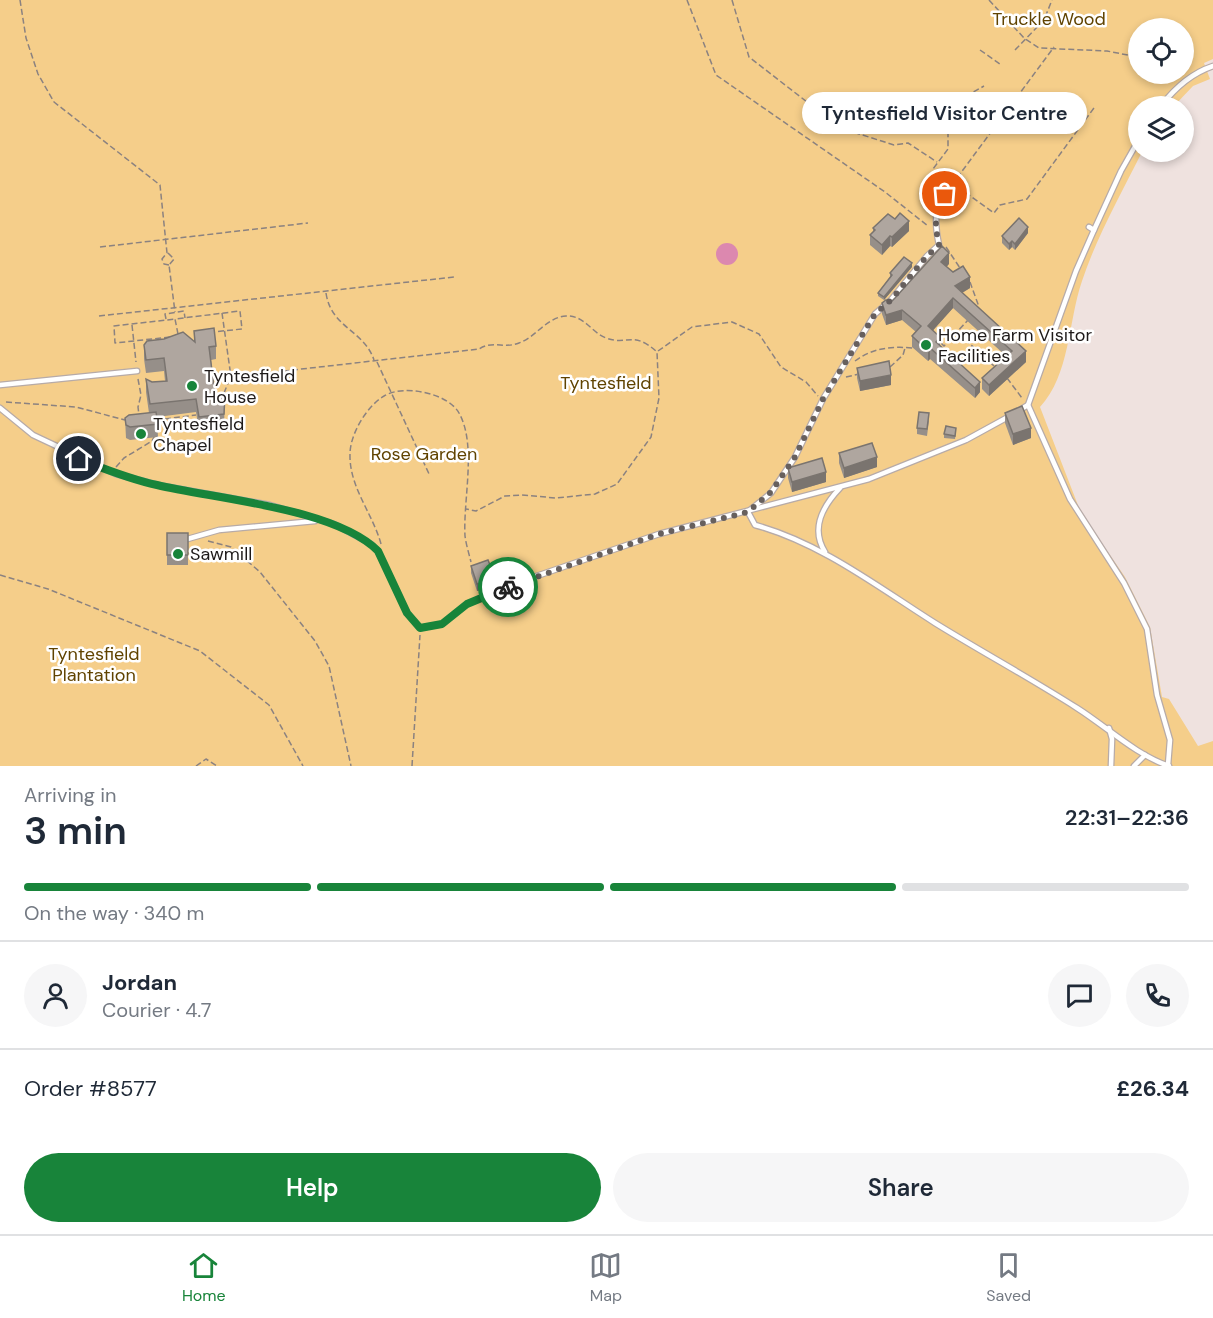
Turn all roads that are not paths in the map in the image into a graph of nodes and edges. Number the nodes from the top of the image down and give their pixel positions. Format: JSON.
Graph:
{"nodes":[{"id":1,"x":1213,"y":66,"type":"edge"},
{"id":2,"x":1170,"y":96,"type":"edge"},
{"id":3,"x":1128,"y":159,"type":"edge"},
{"id":4,"x":953,"y":183,"type":"road end"},
{"id":5,"x":137,"y":371,"type":"road end"},
{"id":6,"x":0,"y":385,"type":"edge"},
{"id":7,"x":1028,"y":405,"type":"junction"},
{"id":8,"x":0,"y":406,"type":"edge"},
{"id":9,"x":840,"y":488,"type":"junction"},
{"id":10,"x":748,"y":512,"type":"junction"},
{"id":11,"x":318,"y":520,"type":"junction"},
{"id":12,"x":184,"y":540,"type":"edge"},
{"id":13,"x":827,"y":556,"type":"junction"},
{"id":14,"x":1109,"y":728,"type":"junction"},
{"id":15,"x":1145,"y":755,"type":"junction"},
{"id":16,"x":1111,"y":766,"type":"edge"},
{"id":17,"x":1134,"y":766,"type":"edge"},
{"id":18,"x":1169,"y":766,"type":"edge"}],
"edges":[{"from":1,"to":2,"type":"lane"},
{"from":3,"to":7,"type":"lane"},
{"from":4,"to":10,"type":"lane"},
{"from":5,"to":6,"type":"lane"},
{"from":7,"to":9,"type":"lane"},
{"from":7,"to":18,"type":"lane"},
{"from":8,"to":11,"type":"lane"},
{"from":9,"to":10,"type":"lane"},
{"from":9,"to":13,"type":"lane"},
{"from":10,"to":11,"type":"lane"},
{"from":10,"to":13,"type":"lane"},
{"from":11,"to":12,"type":"lane"},
{"from":13,"to":14,"type":"lane"},
{"from":14,"to":15,"type":"lane"},
{"from":14,"to":16,"type":"lane"},
{"from":15,"to":17,"type":"lane"},
{"from":15,"to":18,"type":"lane"}]}
